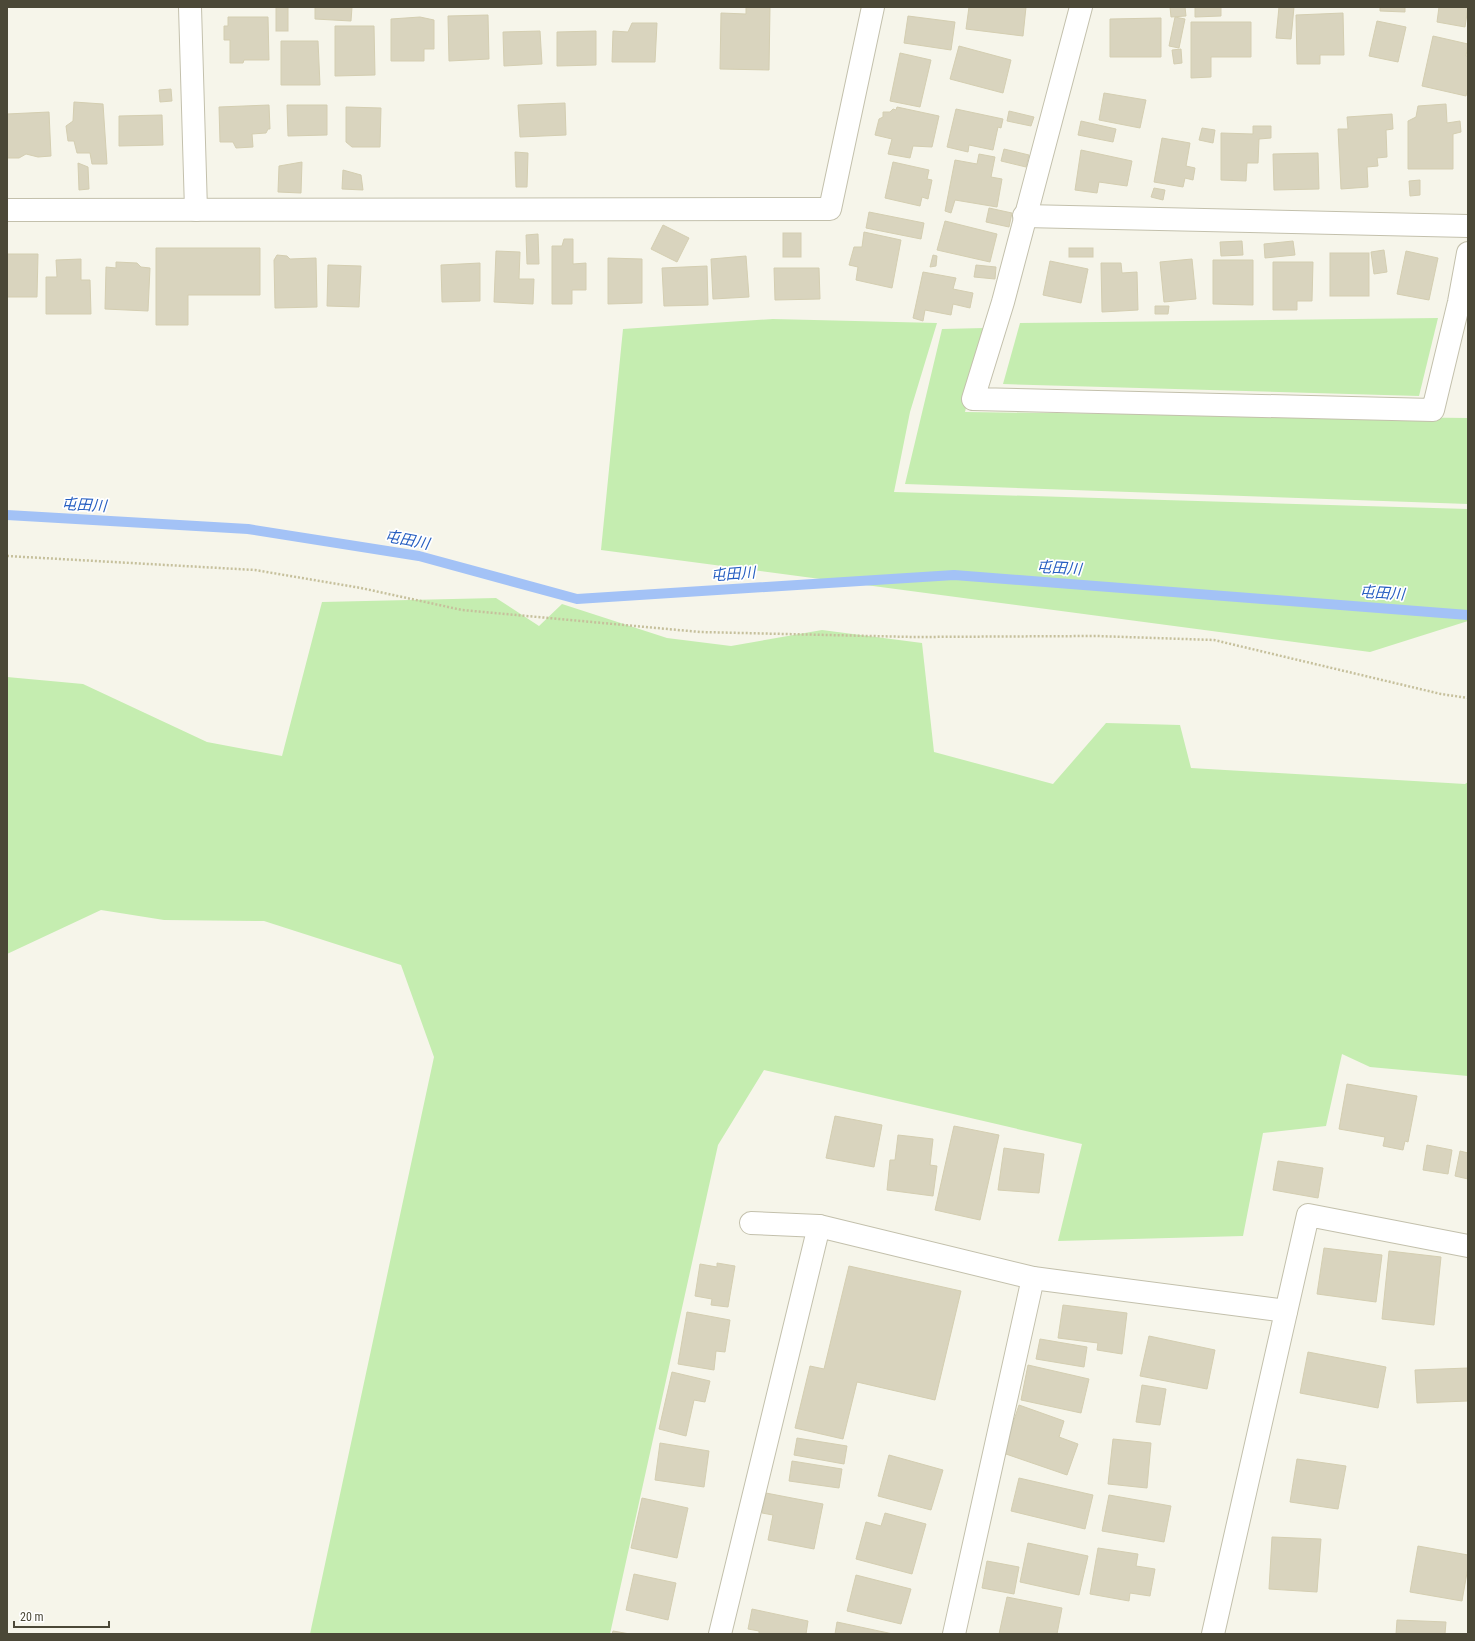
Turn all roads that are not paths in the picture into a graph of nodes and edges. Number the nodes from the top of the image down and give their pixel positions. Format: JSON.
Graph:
{"nodes":[{"id":1,"x":190,"y":7,"type":"edge"},
{"id":2,"x":873,"y":7,"type":"edge"},
{"id":3,"x":1081,"y":7,"type":"edge"},
{"id":4,"x":7,"y":210,"type":"edge"},
{"id":5,"x":196,"y":210,"type":"junction"},
{"id":6,"x":1024,"y":216,"type":"junction"},
{"id":7,"x":1468,"y":226,"type":"edge"},
{"id":8,"x":1468,"y":253,"type":"edge"},
{"id":9,"x":751,"y":1223,"type":"dead end"},
{"id":10,"x":818,"y":1226,"type":"junction"},
{"id":11,"x":1468,"y":1246,"type":"edge"},
{"id":12,"x":1033,"y":1278,"type":"junction"},
{"id":13,"x":1286,"y":1311,"type":"junction"},
{"id":14,"x":720,"y":1634,"type":"edge"},
{"id":15,"x":954,"y":1634,"type":"edge"},
{"id":16,"x":1213,"y":1634,"type":"edge"}],
"edges":[{"from":1,"to":5,"type":"street"},
{"from":2,"to":5,"type":"street"},
{"from":3,"to":6,"type":"street"},
{"from":4,"to":5,"type":"street"},
{"from":6,"to":7,"type":"street"},
{"from":6,"to":8,"type":"street"},
{"from":9,"to":10,"type":"street"},
{"from":10,"to":12,"type":"street"},
{"from":10,"to":14,"type":"street"},
{"from":11,"to":13,"type":"street"},
{"from":12,"to":13,"type":"street"},
{"from":12,"to":15,"type":"street"},
{"from":13,"to":16,"type":"street"}]}
